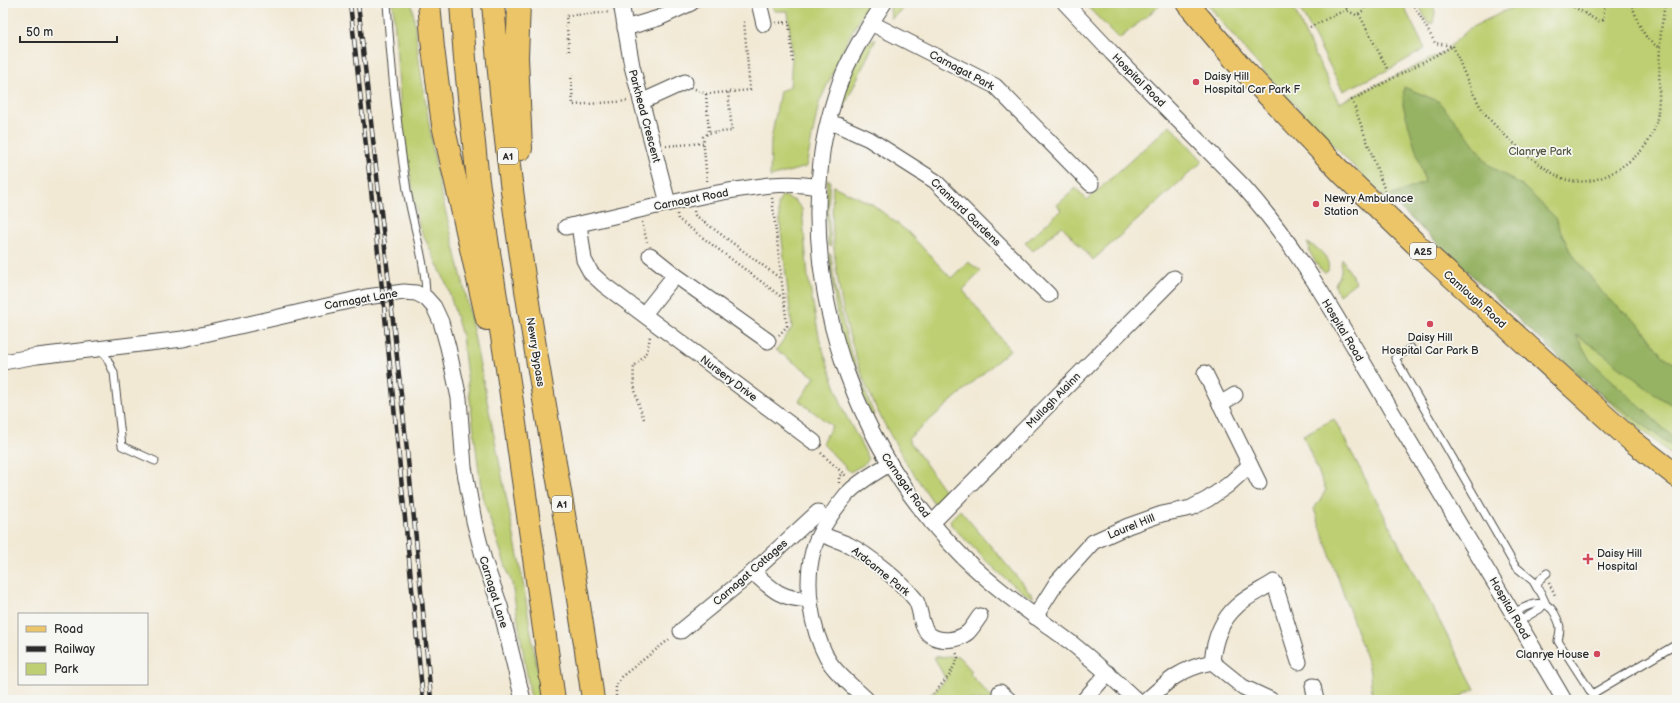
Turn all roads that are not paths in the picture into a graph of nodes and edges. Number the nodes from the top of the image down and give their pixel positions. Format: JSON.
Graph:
{"nodes":[{"id":1,"x":388,"y":3,"type":"edge"},
{"id":2,"x":429,"y":3,"type":"edge"},
{"id":3,"x":461,"y":3,"type":"edge"},
{"id":4,"x":493,"y":3,"type":"edge"},
{"id":5,"x":519,"y":3,"type":"edge"},
{"id":6,"x":691,"y":3,"type":"edge"},
{"id":7,"x":759,"y":3,"type":"edge"},
{"id":8,"x":884,"y":3,"type":"edge"},
{"id":9,"x":1065,"y":3,"type":"edge"},
{"id":10,"x":1187,"y":3,"type":"edge"},
{"id":11,"x":621,"y":7,"type":"edge"},
{"id":12,"x":871,"y":23,"type":"junction"},
{"id":13,"x":764,"y":24,"type":"road end"},
{"id":14,"x":625,"y":28,"type":"junction"},
{"id":15,"x":685,"y":82,"type":"road end"},
{"id":16,"x":641,"y":101,"type":"junction"},
{"id":17,"x":829,"y":123,"type":"junction"},
{"id":18,"x":1091,"y":184,"type":"dead end"},
{"id":19,"x":818,"y":187,"type":"junction"},
{"id":20,"x":671,"y":202,"type":"junction"},
{"id":21,"x":572,"y":225,"type":"joint"},
{"id":22,"x":650,"y":255,"type":"road end"},
{"id":23,"x":675,"y":275,"type":"junction"},
{"id":24,"x":1174,"y":278,"type":"dead end"},
{"id":25,"x":1049,"y":295,"type":"dead end"},
{"id":26,"x":426,"y":298,"type":"junction"},
{"id":27,"x":529,"y":308,"type":"junction"},
{"id":28,"x":650,"y":319,"type":"junction"},
{"id":29,"x":768,"y":341,"type":"road end"},
{"id":30,"x":102,"y":348,"type":"junction"},
{"id":31,"x":1411,"y":348,"type":"dead end"},
{"id":32,"x":3,"y":362,"type":"edge"},
{"id":33,"x":1205,"y":374,"type":"dead end"},
{"id":34,"x":510,"y":388,"type":"junction"},
{"id":35,"x":1235,"y":395,"type":"dead end"},
{"id":36,"x":1220,"y":404,"type":"junction"},
{"id":37,"x":814,"y":442,"type":"road end"},
{"id":38,"x":155,"y":461,"type":"dead end"},
{"id":39,"x":889,"y":464,"type":"junction"},
{"id":40,"x":1250,"y":465,"type":"junction"},
{"id":41,"x":1677,"y":476,"type":"edge"},
{"id":42,"x":1259,"y":483,"type":"dead end"},
{"id":43,"x":818,"y":512,"type":"dead end"},
{"id":44,"x":932,"y":522,"type":"junction"},
{"id":45,"x":821,"y":534,"type":"junction"},
{"id":46,"x":753,"y":572,"type":"junction"},
{"id":47,"x":1547,"y":573,"type":"dead end"},
{"id":48,"x":1537,"y":588,"type":"junction"},
{"id":49,"x":810,"y":600,"type":"junction"},
{"id":50,"x":1545,"y":604,"type":"junction"},
{"id":51,"x":980,"y":616,"type":"dead end"},
{"id":52,"x":1035,"y":617,"type":"junction"},
{"id":53,"x":1516,"y":618,"type":"junction"},
{"id":54,"x":681,"y":631,"type":"road end"},
{"id":55,"x":1677,"y":644,"type":"edge"},
{"id":56,"x":1212,"y":662,"type":"junction"},
{"id":57,"x":1300,"y":662,"type":"dead end"},
{"id":58,"x":1108,"y":673,"type":"junction"},
{"id":59,"x":1594,"y":697,"type":"edge"},
{"id":60,"x":522,"y":700,"type":"edge"},
{"id":61,"x":554,"y":700,"type":"edge"},
{"id":62,"x":593,"y":700,"type":"edge"},
{"id":63,"x":867,"y":700,"type":"edge"},
{"id":64,"x":1084,"y":700,"type":"edge"},
{"id":65,"x":1136,"y":700,"type":"edge"},
{"id":66,"x":1147,"y":700,"type":"edge"},
{"id":67,"x":1271,"y":700,"type":"edge"},
{"id":68,"x":1564,"y":700,"type":"edge"}],
"edges":[{"from":1,"to":26,"type":"lane"},
{"from":2,"to":34,"type":"main road"},
{"from":3,"to":34,"type":"main road"},
{"from":4,"to":27,"type":"main road","name":"Newry Bypass","number":"A1"},
{"from":5,"to":27,"type":"main road"},
{"from":6,"to":14,"type":"street"},
{"from":7,"to":13,"type":"street"},
{"from":8,"to":12,"type":"street","name":"Carnagat Road"},
{"from":9,"to":53,"type":"street","name":"Hospital Road"},
{"from":10,"to":41,"type":"main road","name":"Camlough Road","number":"A25"},
{"from":11,"to":14,"type":"street","name":"Parkhead Crescent"},
{"from":12,"to":17,"type":"street","name":"Carnagat Road"},
{"from":12,"to":18,"type":"street","name":"Carnagat Park"},
{"from":14,"to":16,"type":"street","name":"Parkhead Crescent"},
{"from":15,"to":16,"type":"street"},
{"from":16,"to":20,"type":"street","name":"Parkhead Crescent"},
{"from":17,"to":19,"type":"street","name":"Carnagat Road"},
{"from":17,"to":25,"type":"street","name":"Crannard Gardens"},
{"from":19,"to":20,"type":"street","name":"Carnagat Road"},
{"from":19,"to":39,"type":"street","name":"Carnagat Road"},
{"from":20,"to":21,"type":"street","name":"Carnagat Road"},
{"from":21,"to":28,"type":"street","name":"Nursery Drive"},
{"from":22,"to":23,"type":"street"},
{"from":23,"to":28,"type":"street"},
{"from":23,"to":29,"type":"street"},
{"from":24,"to":44,"type":"street","name":"Mullagh Alainn"},
{"from":26,"to":30,"type":"street","name":"Carnagat Lane"},
{"from":26,"to":60,"type":"street","name":"Carnagat Lane"},
{"from":27,"to":62,"type":"main road","name":"Newry Bypass","number":"A1"},
{"from":28,"to":37,"type":"street","name":"Nursery Drive"},
{"from":30,"to":32,"type":"street","name":"Carnagat Lane"},
{"from":30,"to":38,"type":"lane"},
{"from":31,"to":48,"type":"lane"},
{"from":33,"to":36,"type":"street"},
{"from":34,"to":61,"type":"main road"},
{"from":35,"to":36,"type":"street"},
{"from":36,"to":40,"type":"street"},
{"from":39,"to":44,"type":"street","name":"Carnagat Road"},
{"from":39,"to":45,"type":"street"},
{"from":40,"to":42,"type":"street"},
{"from":40,"to":52,"type":"street","name":"Laurel Hill"},
{"from":43,"to":46,"type":"street","name":"Carnagat Cottages"},
{"from":44,"to":52,"type":"street","name":"Carnagat Road"},
{"from":45,"to":49,"type":"street"},
{"from":45,"to":51,"type":"street","name":"Ardcarne Park"},
{"from":46,"to":49,"type":"street"},
{"from":46,"to":54,"type":"street","name":"Carnagat Cottages"},
{"from":47,"to":48,"type":"lane"},
{"from":48,"to":50,"type":"lane"},
{"from":49,"to":63,"type":"street"},
{"from":50,"to":53,"type":"lane"},
{"from":50,"to":59,"type":"lane"},
{"from":52,"to":58,"type":"street","name":"Carnagat Road"},
{"from":53,"to":68,"type":"street","name":"Hospital Road"},
{"from":55,"to":59,"type":"lane"},
{"from":56,"to":57,"type":"street"},
{"from":56,"to":66,"type":"street"},
{"from":56,"to":67,"type":"street"},
{"from":58,"to":64,"type":"street"},
{"from":58,"to":65,"type":"street","name":"Carnagat Road"}]}
